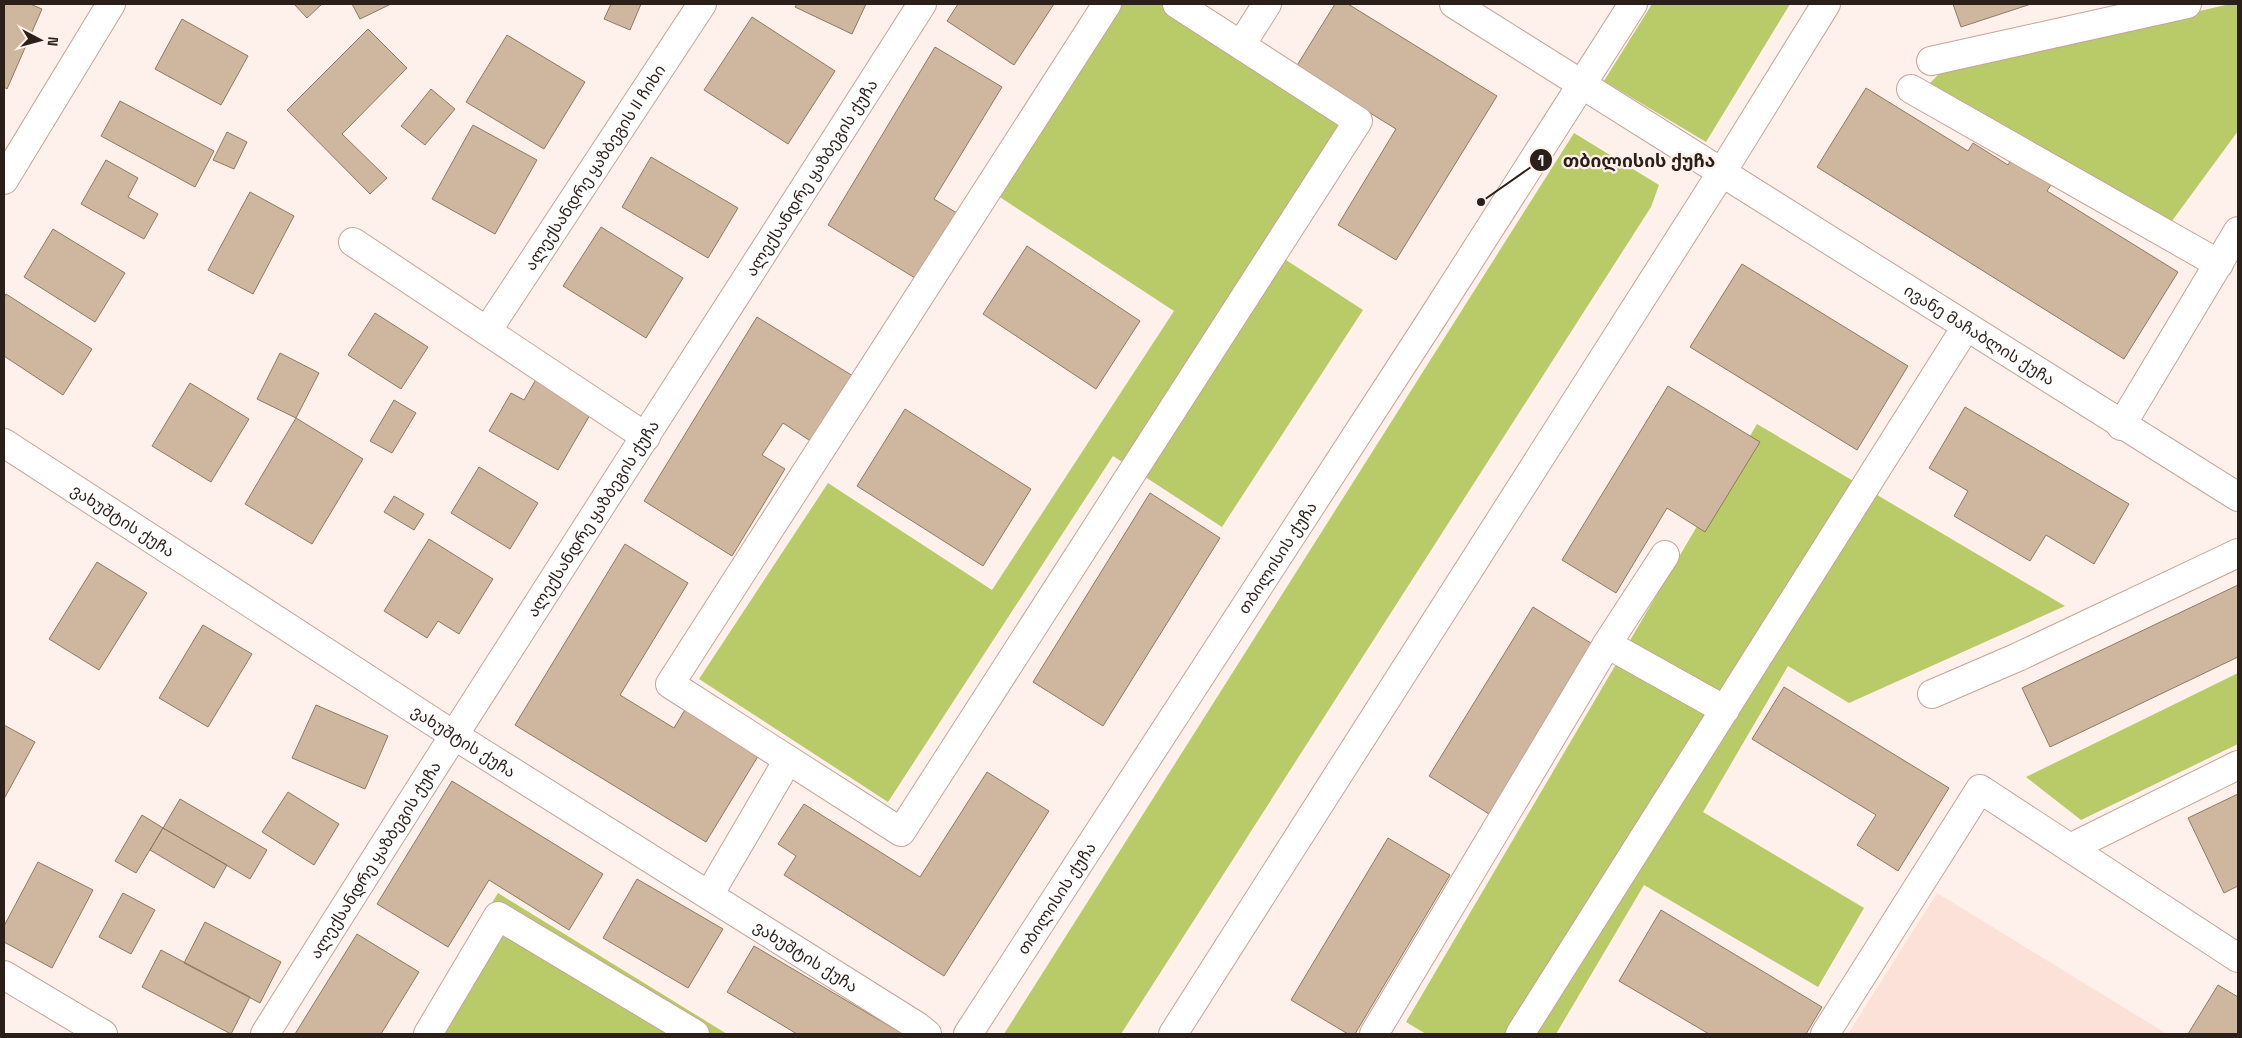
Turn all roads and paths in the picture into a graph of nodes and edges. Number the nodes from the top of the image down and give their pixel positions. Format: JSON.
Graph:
{"nodes":[{"id":1,"x":111,"y":4,"type":"edge"},
{"id":2,"x":702,"y":4,"type":"edge"},
{"id":3,"x":922,"y":4,"type":"edge"},
{"id":4,"x":1107,"y":4,"type":"edge"},
{"id":5,"x":1177,"y":4,"type":"edge"},
{"id":6,"x":1267,"y":4,"type":"edge"},
{"id":7,"x":1454,"y":4,"type":"edge"},
{"id":8,"x":1633,"y":4,"type":"edge"},
{"id":9,"x":1826,"y":4,"type":"edge"},
{"id":10,"x":2187,"y":4,"type":"edge"},
{"id":11,"x":1241,"y":45,"type":"junction"},
{"id":12,"x":1930,"y":60,"type":"dead end"},
{"id":13,"x":1583,"y":85,"type":"junction"},
{"id":14,"x":1911,"y":89,"type":"dead end"},
{"id":15,"x":1722,"y":172,"type":"junction"},
{"id":16,"x":4,"y":180,"type":"edge"},
{"id":17,"x":2238,"y":231,"type":"edge"},
{"id":18,"x":353,"y":242,"type":"dead end"},
{"id":19,"x":2219,"y":264,"type":"junction"},
{"id":20,"x":1966,"y":327,"type":"junction"},
{"id":21,"x":487,"y":331,"type":"junction"},
{"id":22,"x":2122,"y":426,"type":"junction"},
{"id":23,"x":646,"y":437,"type":"junction"},
{"id":24,"x":4,"y":443,"type":"edge"},
{"id":25,"x":2238,"y":497,"type":"edge"},
{"id":26,"x":2238,"y":553,"type":"edge"},
{"id":27,"x":1665,"y":555,"type":"dead end"},
{"id":28,"x":1607,"y":644,"type":"junction"},
{"id":29,"x":1932,"y":694,"type":"dead end"},
{"id":30,"x":1725,"y":710,"type":"junction"},
{"id":31,"x":452,"y":734,"type":"junction"},
{"id":32,"x":788,"y":760,"type":"junction"},
{"id":33,"x":2238,"y":765,"type":"edge"},
{"id":34,"x":2070,"y":848,"type":"junction"},
{"id":35,"x":709,"y":895,"type":"junction"},
{"id":36,"x":2238,"y":958,"type":"edge"},
{"id":37,"x":4,"y":975,"type":"edge"},
{"id":38,"x":103,"y":1034,"type":"edge"},
{"id":39,"x":265,"y":1034,"type":"edge"},
{"id":40,"x":428,"y":1034,"type":"edge"},
{"id":41,"x":695,"y":1034,"type":"edge"},
{"id":42,"x":927,"y":1034,"type":"edge"},
{"id":43,"x":968,"y":1034,"type":"edge"},
{"id":44,"x":1173,"y":1034,"type":"edge"},
{"id":45,"x":1374,"y":1034,"type":"edge"},
{"id":46,"x":1520,"y":1034,"type":"edge"},
{"id":47,"x":1825,"y":1034,"type":"edge"}],
"edges":[{"from":1,"to":16,"type":"street"},
{"from":2,"to":21,"type":"street","name":"ალექსანდრე ყაზბეგის II ჩიხი"},
{"from":3,"to":23,"type":"street","name":"ალექსანდრე ყაზბეგის ქუჩა"},
{"from":4,"to":32,"type":"street"},
{"from":5,"to":11,"type":"street"},
{"from":6,"to":11,"type":"street"},
{"from":7,"to":13,"type":"street","name":"ივანე მაჩაბლის ქუჩა"},
{"from":8,"to":13,"type":"street","name":"თბილისის ქუჩა"},
{"from":9,"to":15,"type":"street"},
{"from":10,"to":12,"type":"street"},
{"from":11,"to":32,"type":"street"},
{"from":13,"to":15,"type":"street","name":"ივანე მაჩაბლის ქუჩა"},
{"from":13,"to":43,"type":"street","name":"თბილისის ქუჩა"},
{"from":14,"to":19,"type":"street"},
{"from":15,"to":20,"type":"street","name":"ივანე მაჩაბლის ქუჩა"},
{"from":15,"to":44,"type":"street"},
{"from":17,"to":19,"type":"street"},
{"from":18,"to":21,"type":"street"},
{"from":19,"to":22,"type":"street"},
{"from":20,"to":22,"type":"street","name":"ივანე მაჩაბლის ქუჩა"},
{"from":20,"to":30,"type":"street"},
{"from":21,"to":23,"type":"street"},
{"from":22,"to":25,"type":"street","name":"ივანე მაჩაბლის ქუჩა"},
{"from":23,"to":31,"type":"street","name":"ალექსანდრე ყაზბეგის ქუჩა"},
{"from":24,"to":31,"type":"street","name":"ვახუშტის ქუჩა"},
{"from":26,"to":29,"type":"street"},
{"from":27,"to":28,"type":"street"},
{"from":28,"to":30,"type":"street"},
{"from":28,"to":45,"type":"street"},
{"from":30,"to":46,"type":"street"},
{"from":31,"to":35,"type":"street","name":"ვახუშტის ქუჩა"},
{"from":31,"to":39,"type":"street","name":"ალექსანდრე ყაზბეგის ქუჩა"},
{"from":32,"to":35,"type":"street"},
{"from":33,"to":34,"type":"street"},
{"from":34,"to":36,"type":"street"},
{"from":34,"to":47,"type":"street"},
{"from":35,"to":42,"type":"street","name":"ვახუშტის ქუჩა"},
{"from":37,"to":38,"type":"street"},
{"from":40,"to":41,"type":"street"}]}
